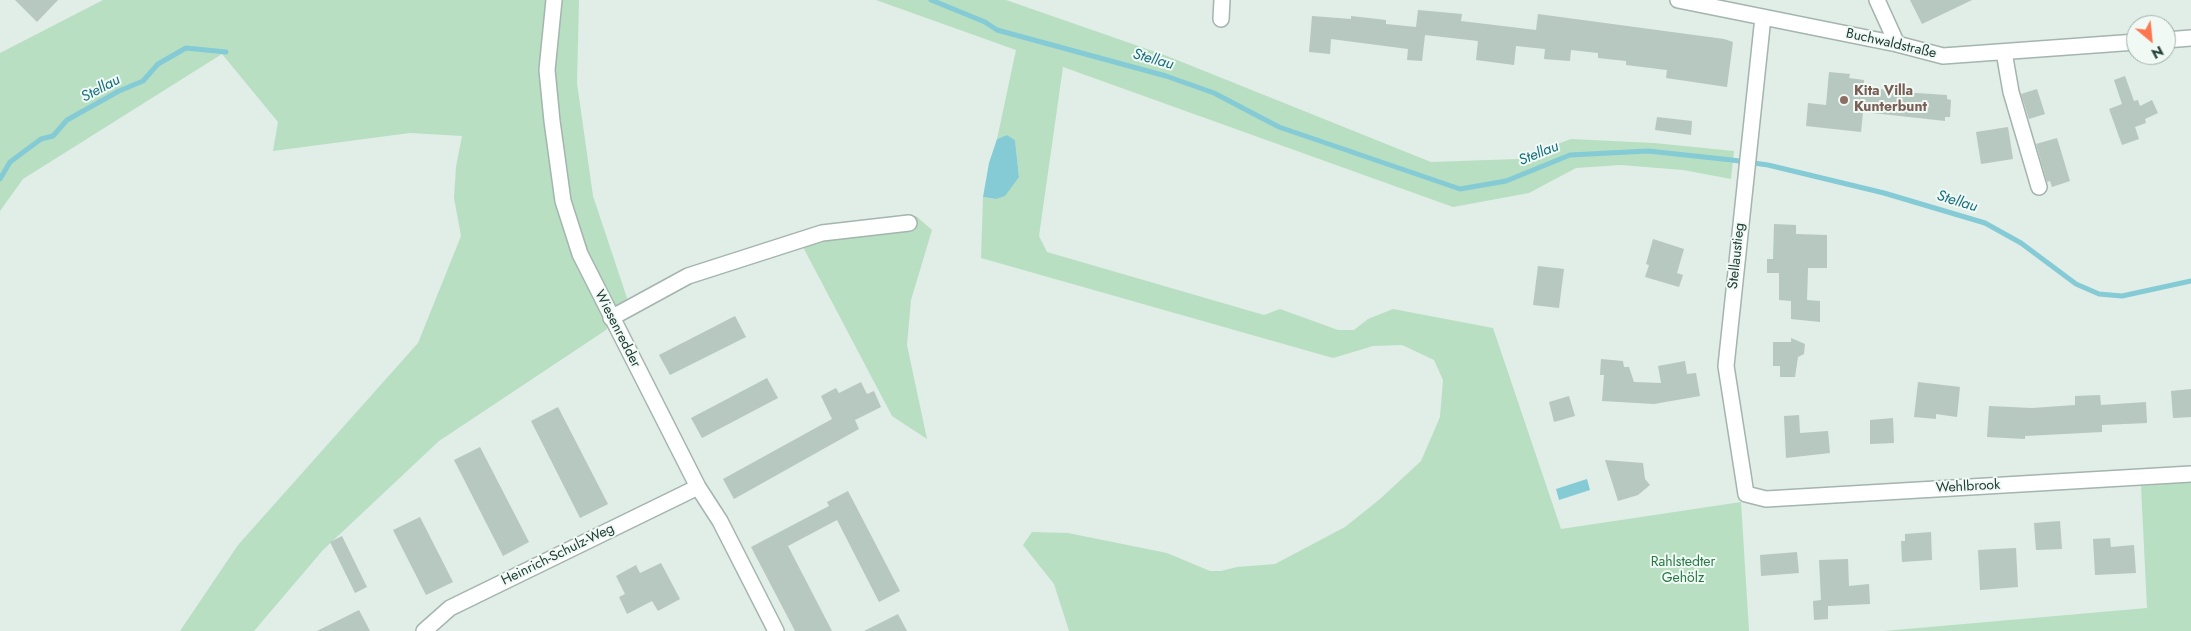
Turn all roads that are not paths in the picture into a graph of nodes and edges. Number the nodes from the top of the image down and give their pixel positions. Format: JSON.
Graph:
{"nodes":[{"id":1,"x":554,"y":0,"type":"edge"},
{"id":2,"x":1222,"y":0,"type":"edge"},
{"id":3,"x":1678,"y":0,"type":"edge"},
{"id":4,"x":1878,"y":0,"type":"edge"},
{"id":5,"x":1763,"y":17,"type":"junction"},
{"id":6,"x":1221,"y":19,"type":"dead end"},
{"id":7,"x":2191,"y":38,"type":"edge"},
{"id":8,"x":2176,"y":39,"type":"edge"},
{"id":9,"x":2126,"y":43,"type":"edge"},
{"id":10,"x":1897,"y":44,"type":"junction"},
{"id":11,"x":2004,"y":52,"type":"junction"},
{"id":12,"x":2039,"y":187,"type":"dead end"},
{"id":13,"x":908,"y":223,"type":"dead end"},
{"id":14,"x":611,"y":318,"type":"junction"},
{"id":15,"x":2191,"y":474,"type":"edge"},
{"id":16,"x":698,"y":487,"type":"junction"},
{"id":17,"x":1746,"y":494,"type":"joint"},
{"id":18,"x":424,"y":631,"type":"edge"},
{"id":19,"x":776,"y":631,"type":"edge"}],
"edges":[{"from":1,"to":14,"type":"street","name":"Wiesenredder"},
{"from":2,"to":6,"type":"street"},
{"from":3,"to":5,"type":"street","name":"Buchwaldstraße"},
{"from":4,"to":10,"type":"street"},
{"from":5,"to":10,"type":"street","name":"Buchwaldstraße"},
{"from":5,"to":17,"type":"street","name":"Stellaustieg"},
{"from":7,"to":8,"type":"street"},
{"from":9,"to":11,"type":"street","name":"Buchwaldstraße"},
{"from":10,"to":11,"type":"street","name":"Buchwaldstraße"},
{"from":11,"to":12,"type":"street"},
{"from":13,"to":14,"type":"street"},
{"from":14,"to":16,"type":"street","name":"Wiesenredder"},
{"from":15,"to":17,"type":"street","name":"Wehlbrook"},
{"from":16,"to":18,"type":"street","name":"Heinrich-Schulz-Weg"},
{"from":16,"to":19,"type":"street","name":"Wiesenredder"}]}
